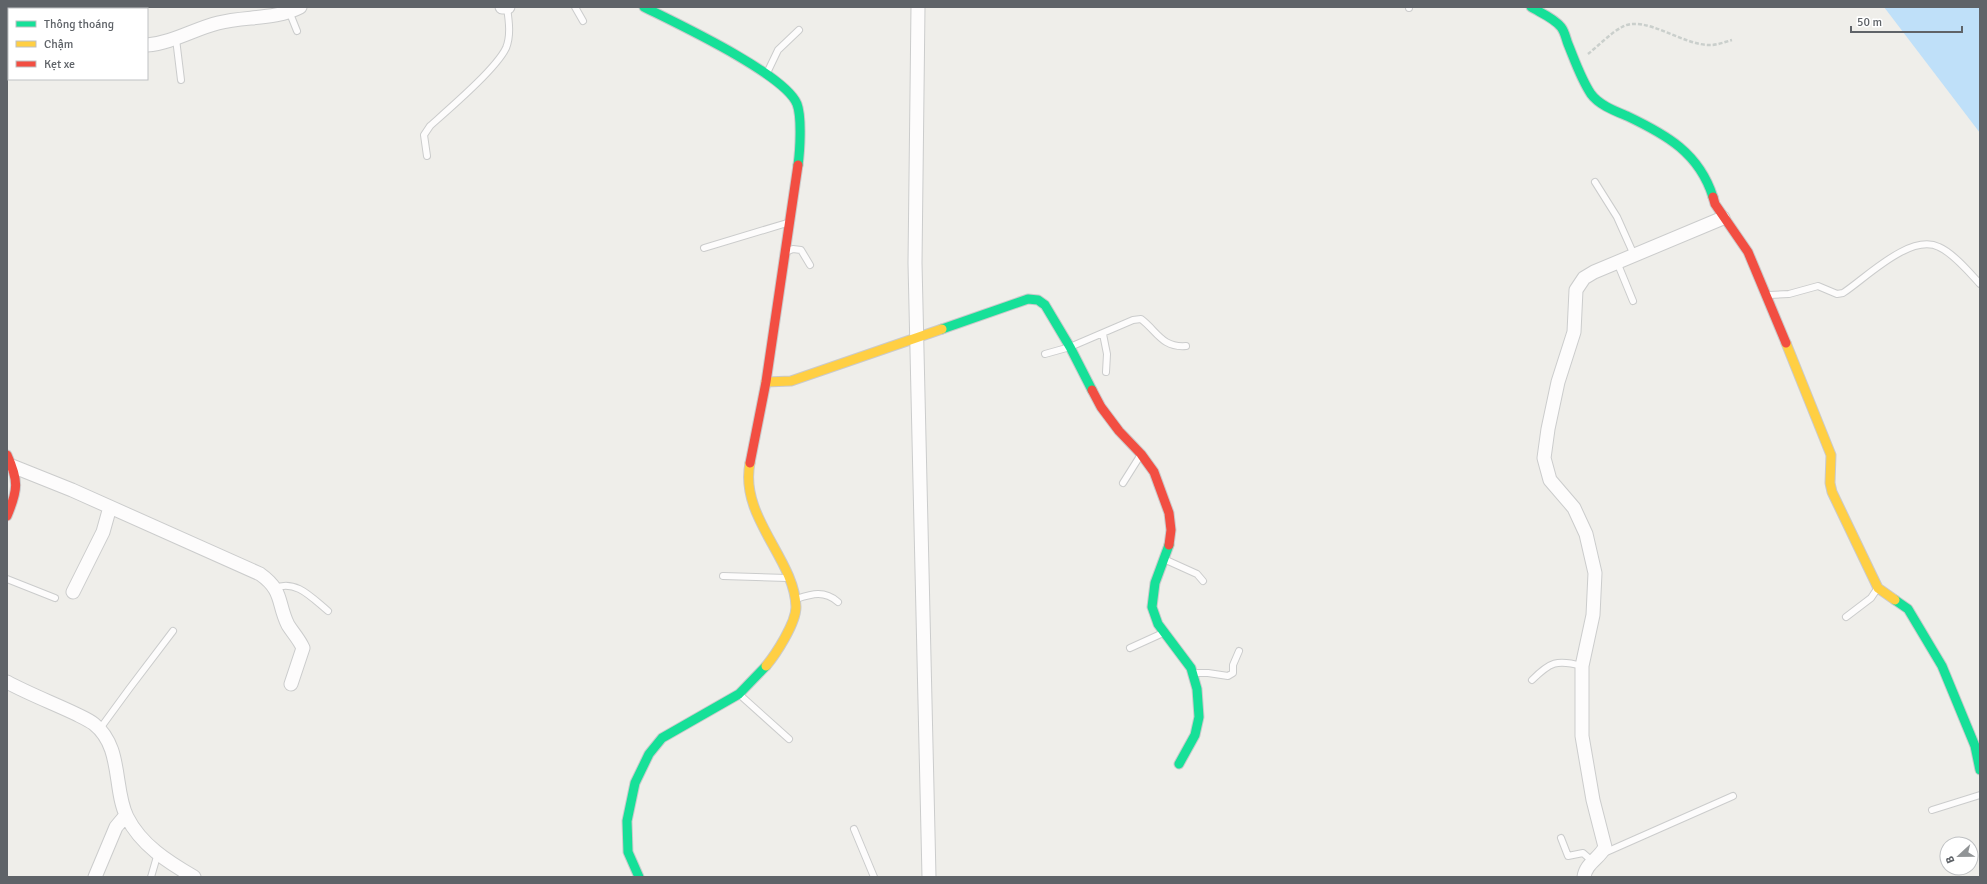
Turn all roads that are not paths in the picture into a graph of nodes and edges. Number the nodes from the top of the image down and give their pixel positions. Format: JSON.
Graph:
{"nodes":[{"id":1,"x":506,"y":7,"type":"edge"},
{"id":2,"x":576,"y":7,"type":"edge"},
{"id":3,"x":644,"y":7,"type":"edge"},
{"id":4,"x":918,"y":7,"type":"edge"},
{"id":5,"x":1531,"y":7,"type":"edge"},
{"id":6,"x":294,"y":9,"type":"edge"},
{"id":7,"x":582,"y":21,"type":"dead end"},
{"id":8,"x":799,"y":30,"type":"dead end"},
{"id":9,"x":297,"y":31,"type":"dead end"},
{"id":10,"x":176,"y":39,"type":"junction"},
{"id":11,"x":148,"y":45,"type":"edge"},
{"id":12,"x":766,"y":74,"type":"junction"},
{"id":13,"x":181,"y":80,"type":"dead end"},
{"id":14,"x":427,"y":156,"type":"dead end"},
{"id":15,"x":1595,"y":182,"type":"dead end"},
{"id":16,"x":1723,"y":218,"type":"junction"},
{"id":17,"x":790,"y":222,"type":"junction"},
{"id":18,"x":704,"y":248,"type":"dead end"},
{"id":19,"x":786,"y":251,"type":"junction"},
{"id":20,"x":1634,"y":255,"type":"junction"},
{"id":21,"x":1617,"y":262,"type":"junction"},
{"id":22,"x":810,"y":265,"type":"dead end"},
{"id":23,"x":1980,"y":284,"type":"edge"},
{"id":24,"x":1768,"y":294,"type":"junction"},
{"id":25,"x":1632,"y":301,"type":"dead end"},
{"id":26,"x":1103,"y":334,"type":"junction"},
{"id":27,"x":917,"y":336,"type":"junction"},
{"id":28,"x":1186,"y":346,"type":"dead end"},
{"id":29,"x":1070,"y":347,"type":"junction"},
{"id":30,"x":1045,"y":354,"type":"dead end"},
{"id":31,"x":1106,"y":372,"type":"dead end"},
{"id":32,"x":766,"y":382,"type":"junction"},
{"id":33,"x":1141,"y":454,"type":"junction"},
{"id":34,"x":10,"y":460,"type":"edge"},
{"id":35,"x":1124,"y":483,"type":"dead end"},
{"id":36,"x":110,"y":507,"type":"junction"},
{"id":37,"x":7,"y":516,"type":"edge"},
{"id":38,"x":1164,"y":559,"type":"junction"},
{"id":39,"x":723,"y":576,"type":"dead end"},
{"id":40,"x":788,"y":578,"type":"junction"},
{"id":41,"x":7,"y":579,"type":"edge"},
{"id":42,"x":1202,"y":581,"type":"dead end"},
{"id":43,"x":275,"y":588,"type":"junction"},
{"id":44,"x":1878,"y":588,"type":"junction"},
{"id":45,"x":73,"y":592,"type":"dead end"},
{"id":46,"x":55,"y":598,"type":"dead end"},
{"id":47,"x":794,"y":600,"type":"junction"},
{"id":48,"x":838,"y":602,"type":"dead end"},
{"id":49,"x":328,"y":611,"type":"dead end"},
{"id":50,"x":1846,"y":617,"type":"dead end"},
{"id":51,"x":173,"y":631,"type":"dead end"},
{"id":52,"x":1165,"y":633,"type":"junction"},
{"id":53,"x":1130,"y":648,"type":"dead end"},
{"id":54,"x":1239,"y":652,"type":"dead end"},
{"id":55,"x":1582,"y":666,"type":"junction"},
{"id":56,"x":1192,"y":673,"type":"junction"},
{"id":57,"x":1532,"y":680,"type":"dead end"},
{"id":58,"x":7,"y":682,"type":"edge"},
{"id":59,"x":291,"y":684,"type":"dead end"},
{"id":60,"x":739,"y":694,"type":"junction"},
{"id":61,"x":100,"y":730,"type":"junction"},
{"id":62,"x":789,"y":739,"type":"dead end"},
{"id":63,"x":1179,"y":764,"type":"dead end"},
{"id":64,"x":1980,"y":770,"type":"edge"},
{"id":65,"x":1980,"y":795,"type":"edge"},
{"id":66,"x":1734,"y":796,"type":"dead end"},
{"id":67,"x":1932,"y":810,"type":"dead end"},
{"id":68,"x":126,"y":815,"type":"junction"},
{"id":69,"x":854,"y":829,"type":"dead end"},
{"id":70,"x":1561,"y":838,"type":"dead end"},
{"id":71,"x":158,"y":853,"type":"junction"},
{"id":72,"x":1596,"y":858,"type":"junction"},
{"id":73,"x":95,"y":877,"type":"edge"},
{"id":74,"x":151,"y":877,"type":"edge"},
{"id":75,"x":194,"y":877,"type":"edge"},
{"id":76,"x":639,"y":877,"type":"edge"},
{"id":77,"x":874,"y":877,"type":"edge"},
{"id":78,"x":930,"y":877,"type":"edge"},
{"id":79,"x":1584,"y":877,"type":"edge"}],
"edges":[{"from":1,"to":14,"type":"lane"},
{"from":2,"to":7,"type":"lane"},
{"from":3,"to":12,"type":"street"},
{"from":4,"to":27,"type":"street"},
{"from":5,"to":16,"type":"street"},
{"from":6,"to":9,"type":"lane"},
{"from":6,"to":10,"type":"street"},
{"from":8,"to":12,"type":"lane"},
{"from":10,"to":11,"type":"street"},
{"from":10,"to":13,"type":"lane"},
{"from":12,"to":17,"type":"street"},
{"from":15,"to":20,"type":"lane"},
{"from":16,"to":20,"type":"street"},
{"from":16,"to":24,"type":"street"},
{"from":17,"to":18,"type":"lane"},
{"from":17,"to":19,"type":"street"},
{"from":19,"to":22,"type":"lane"},
{"from":19,"to":32,"type":"street"},
{"from":20,"to":21,"type":"street"},
{"from":21,"to":25,"type":"lane"},
{"from":21,"to":55,"type":"street"},
{"from":23,"to":24,"type":"lane"},
{"from":24,"to":44,"type":"street"},
{"from":26,"to":28,"type":"lane"},
{"from":26,"to":29,"type":"lane"},
{"from":26,"to":31,"type":"lane"},
{"from":27,"to":29,"type":"street"},
{"from":27,"to":32,"type":"street"},
{"from":27,"to":78,"type":"street"},
{"from":29,"to":30,"type":"lane"},
{"from":29,"to":33,"type":"street"},
{"from":32,"to":40,"type":"street"},
{"from":33,"to":35,"type":"lane"},
{"from":33,"to":38,"type":"street"},
{"from":34,"to":36,"type":"street"},
{"from":34,"to":37,"type":"street"},
{"from":36,"to":43,"type":"street"},
{"from":36,"to":45,"type":"street"},
{"from":38,"to":42,"type":"lane"},
{"from":38,"to":52,"type":"street"},
{"from":39,"to":40,"type":"lane"},
{"from":40,"to":47,"type":"street"},
{"from":41,"to":46,"type":"lane"},
{"from":43,"to":49,"type":"lane"},
{"from":43,"to":59,"type":"street"},
{"from":44,"to":50,"type":"lane"},
{"from":44,"to":64,"type":"street"},
{"from":47,"to":48,"type":"lane"},
{"from":47,"to":60,"type":"street"},
{"from":51,"to":61,"type":"lane"},
{"from":52,"to":53,"type":"lane"},
{"from":52,"to":56,"type":"street"},
{"from":54,"to":56,"type":"lane"},
{"from":55,"to":57,"type":"lane"},
{"from":55,"to":72,"type":"street"},
{"from":56,"to":63,"type":"street"},
{"from":58,"to":61,"type":"street"},
{"from":60,"to":62,"type":"lane"},
{"from":60,"to":76,"type":"street"},
{"from":61,"to":68,"type":"street"},
{"from":65,"to":67,"type":"lane"},
{"from":66,"to":72,"type":"lane"},
{"from":68,"to":71,"type":"street"},
{"from":68,"to":73,"type":"street"},
{"from":69,"to":77,"type":"lane"},
{"from":70,"to":72,"type":"lane"},
{"from":71,"to":74,"type":"lane"},
{"from":71,"to":75,"type":"street"},
{"from":72,"to":79,"type":"street"}]}
